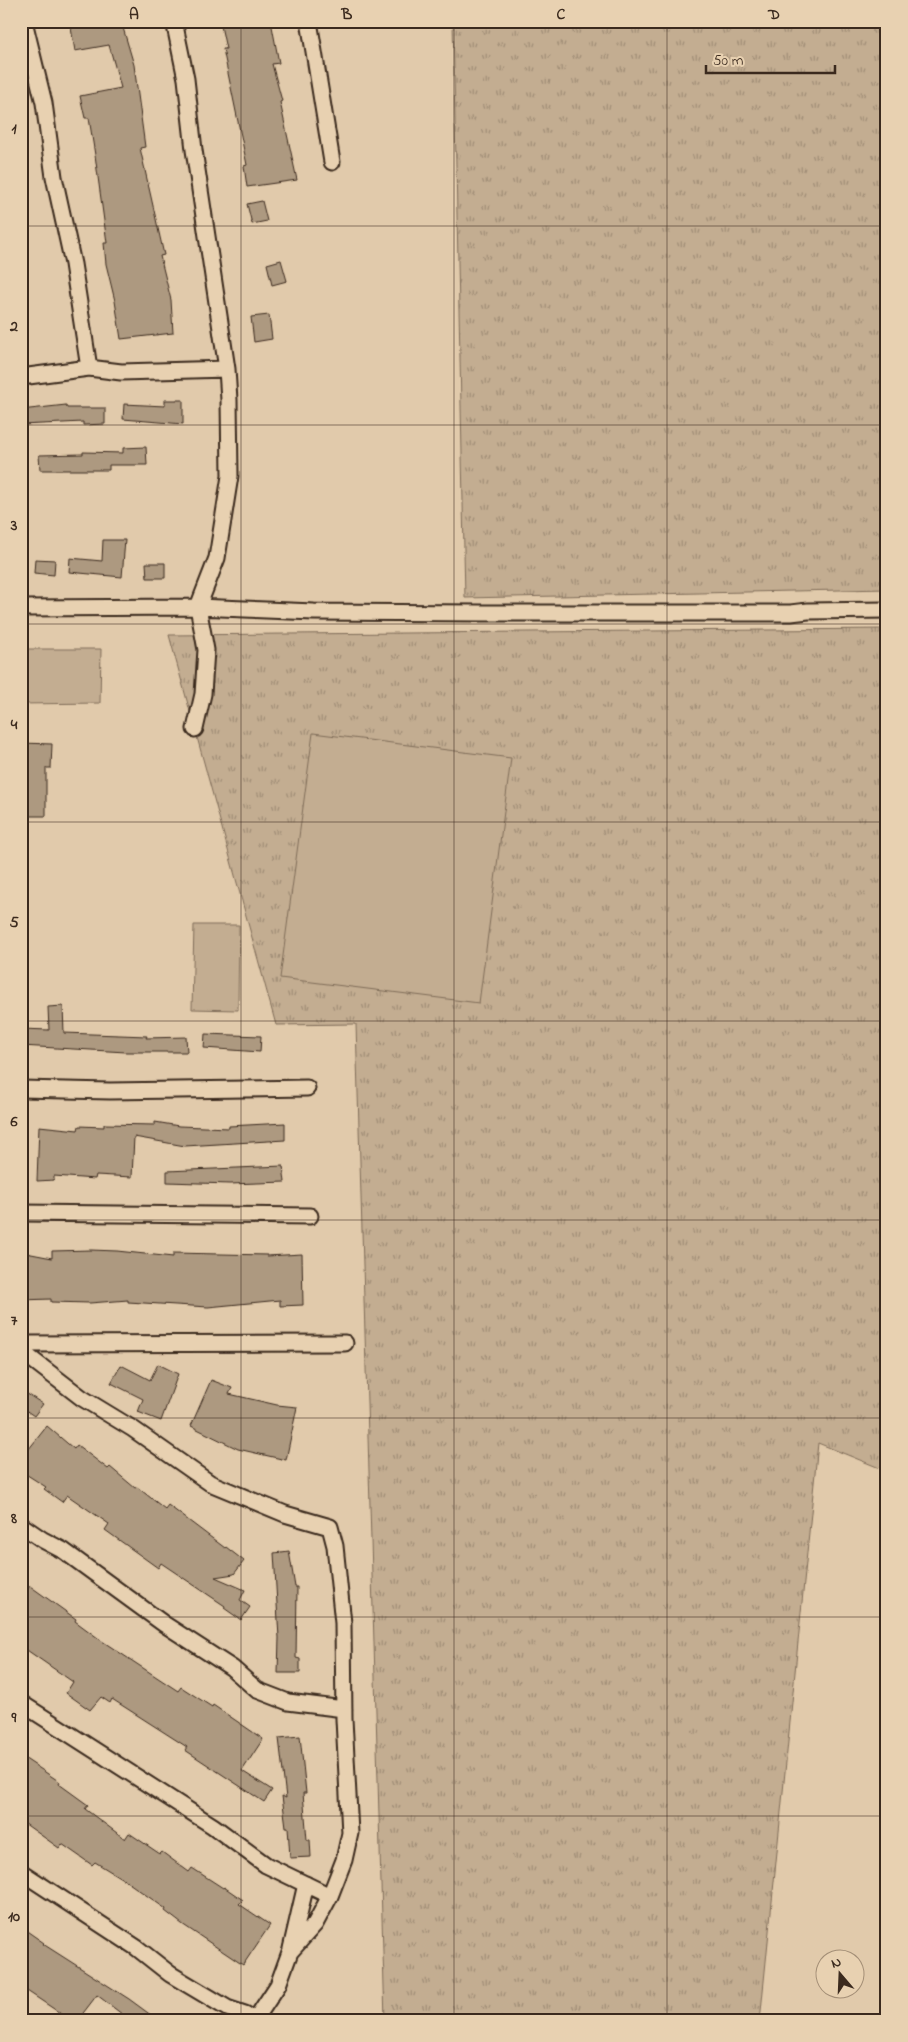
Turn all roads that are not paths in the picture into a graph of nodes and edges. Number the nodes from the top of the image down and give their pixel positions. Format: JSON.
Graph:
{"nodes":[{"id":1,"x":24,"y":21,"type":"edge"},
{"id":2,"x":174,"y":21,"type":"edge"},
{"id":3,"x":309,"y":21,"type":"edge"},
{"id":4,"x":332,"y":162,"type":"dead end"},
{"id":5,"x":90,"y":368,"type":"junction"},
{"id":6,"x":227,"y":369,"type":"junction"},
{"id":7,"x":21,"y":377,"type":"edge"},
{"id":8,"x":198,"y":607,"type":"junction"},
{"id":9,"x":21,"y":608,"type":"edge"},
{"id":10,"x":887,"y":610,"type":"edge"},
{"id":11,"x":195,"y":729,"type":"dead end"},
{"id":12,"x":307,"y":1088,"type":"dead end"},
{"id":13,"x":21,"y":1089,"type":"edge"},
{"id":14,"x":21,"y":1213,"type":"edge"},
{"id":15,"x":310,"y":1216,"type":"dead end"},
{"id":16,"x":346,"y":1343,"type":"dead end"},
{"id":17,"x":21,"y":1344,"type":"edge"},
{"id":18,"x":21,"y":1351,"type":"edge"},
{"id":19,"x":21,"y":1524,"type":"edge"},
{"id":20,"x":21,"y":1703,"type":"edge"},
{"id":21,"x":344,"y":1709,"type":"junction"},
{"id":22,"x":21,"y":1872,"type":"edge"},
{"id":23,"x":306,"y":1884,"type":"junction"},
{"id":24,"x":330,"y":1896,"type":"junction"},
{"id":25,"x":290,"y":1952,"type":"junction"},
{"id":26,"x":256,"y":2020,"type":"edge"}],
"edges":[{"from":1,"to":5,"type":"street"},
{"from":2,"to":6,"type":"street"},
{"from":3,"to":4,"type":"street"},
{"from":5,"to":6,"type":"street"},
{"from":5,"to":7,"type":"street"},
{"from":6,"to":8,"type":"street"},
{"from":8,"to":9,"type":"street"},
{"from":8,"to":10,"type":"street"},
{"from":8,"to":11,"type":"street"},
{"from":12,"to":13,"type":"street"},
{"from":14,"to":15,"type":"street"},
{"from":16,"to":17,"type":"street"},
{"from":18,"to":21,"type":"street"},
{"from":19,"to":21,"type":"street"},
{"from":20,"to":23,"type":"street"},
{"from":21,"to":24,"type":"street"},
{"from":22,"to":26,"type":"street"},
{"from":23,"to":24,"type":"street"},
{"from":23,"to":25,"type":"street"},
{"from":24,"to":25,"type":"street"},
{"from":25,"to":26,"type":"street"}]}
